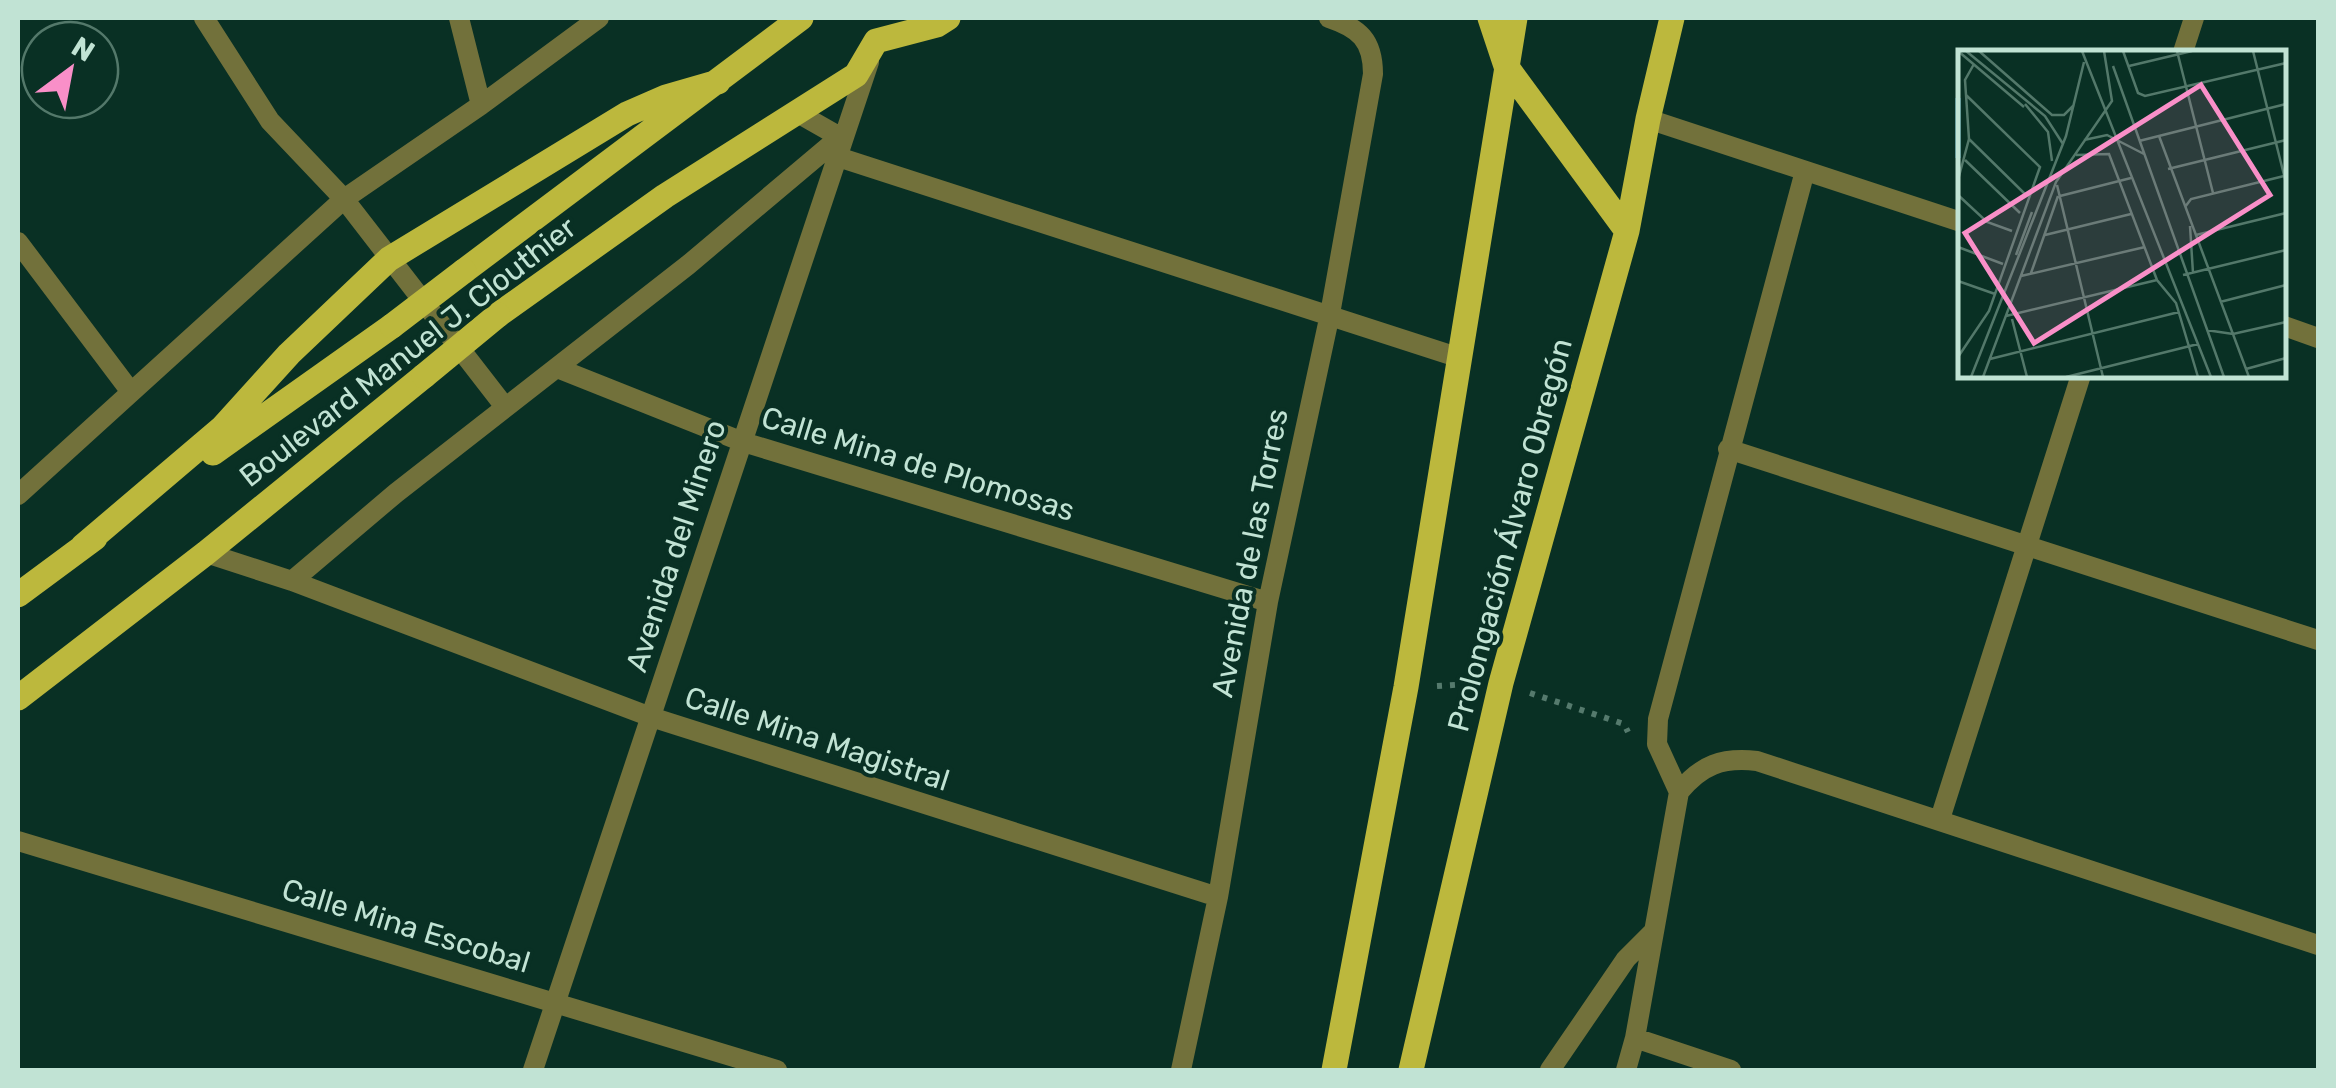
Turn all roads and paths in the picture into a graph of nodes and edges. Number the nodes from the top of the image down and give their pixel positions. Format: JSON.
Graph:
{"nodes":[{"id":1,"x":204,"y":18,"type":"edge"},
{"id":2,"x":459,"y":18,"type":"edge"},
{"id":3,"x":599,"y":18,"type":"edge"},
{"id":4,"x":801,"y":18,"type":"edge"},
{"id":5,"x":948,"y":18,"type":"edge"},
{"id":6,"x":1329,"y":18,"type":"edge"},
{"id":7,"x":1490,"y":18,"type":"edge"},
{"id":8,"x":1515,"y":18,"type":"edge"},
{"id":9,"x":1672,"y":18,"type":"edge"},
{"id":10,"x":2194,"y":18,"type":"edge"},
{"id":11,"x":876,"y":41,"type":"junction"},
{"id":12,"x":2184,"y":50,"type":"edge"},
{"id":13,"x":1506,"y":66,"type":"junction"},
{"id":14,"x":718,"y":82,"type":"junction"},
{"id":15,"x":481,"y":105,"type":"junction"},
{"id":16,"x":796,"y":112,"type":"junction"},
{"id":17,"x":1648,"y":119,"type":"junction"},
{"id":18,"x":839,"y":147,"type":"junction"},
{"id":19,"x":1806,"y":172,"type":"junction"},
{"id":20,"x":344,"y":199,"type":"junction"},
{"id":21,"x":1958,"y":221,"type":"edge"},
{"id":22,"x":1627,"y":231,"type":"junction"},
{"id":23,"x":18,"y":242,"type":"edge"},
{"id":24,"x":390,"y":259,"type":"junction"},
{"id":25,"x":1330,"y":314,"type":"junction"},
{"id":26,"x":2286,"y":327,"type":"edge"},
{"id":27,"x":2318,"y":338,"type":"edge"},
{"id":28,"x":1457,"y":357,"type":"junction"},
{"id":29,"x":556,"y":368,"type":"junction"},
{"id":30,"x":2080,"y":378,"type":"edge"},
{"id":31,"x":131,"y":392,"type":"junction"},
{"id":32,"x":506,"y":407,"type":"junction"},
{"id":33,"x":742,"y":442,"type":"junction"},
{"id":34,"x":1728,"y":448,"type":"junction"},
{"id":35,"x":18,"y":494,"type":"edge"},
{"id":36,"x":83,"y":546,"type":"junction"},
{"id":37,"x":2027,"y":546,"type":"junction"},
{"id":38,"x":206,"y":553,"type":"junction"},
{"id":39,"x":292,"y":581,"type":"junction"},
{"id":40,"x":18,"y":595,"type":"edge"},
{"id":41,"x":1268,"y":602,"type":"junction"},
{"id":42,"x":2318,"y":640,"type":"edge"},
{"id":43,"x":1501,"y":683,"type":"junction"},
{"id":44,"x":1406,"y":687,"type":"junction"},
{"id":45,"x":18,"y":698,"type":"edge"},
{"id":46,"x":651,"y":718,"type":"junction"},
{"id":47,"x":1632,"y":739,"type":"dead end"},
{"id":48,"x":1679,"y":792,"type":"junction"},
{"id":49,"x":1940,"y":820,"type":"junction"},
{"id":50,"x":18,"y":842,"type":"edge"},
{"id":51,"x":1218,"y":898,"type":"junction"},
{"id":52,"x":1654,"y":930,"type":"junction"},
{"id":53,"x":2318,"y":945,"type":"edge"},
{"id":54,"x":556,"y":1002,"type":"junction"},
{"id":55,"x":1635,"y":1038,"type":"junction"},
{"id":56,"x":533,"y":1070,"type":"edge"},
{"id":57,"x":778,"y":1070,"type":"edge"},
{"id":58,"x":1181,"y":1070,"type":"edge"},
{"id":59,"x":1334,"y":1070,"type":"edge"},
{"id":60,"x":1410,"y":1070,"type":"edge"},
{"id":61,"x":1550,"y":1070,"type":"edge"},
{"id":62,"x":1626,"y":1070,"type":"edge"},
{"id":63,"x":1731,"y":1070,"type":"edge"}],
"edges":[{"from":1,"to":20,"type":"street"},
{"from":2,"to":15,"type":"street"},
{"from":3,"to":15,"type":"street"},
{"from":4,"to":14,"type":"main road","name":"Boulevard Manuel J. Clouthier"},
{"from":5,"to":11,"type":"main road"},
{"from":6,"to":25,"type":"street","name":"Avenida de las Torres"},
{"from":7,"to":13,"type":"main road"},
{"from":8,"to":13,"type":"main road","name":"Prolongación Álvaro Obregón"},
{"from":9,"to":17,"type":"main road","name":"Prolongación Álvaro Obregón"},
{"from":10,"to":12,"type":"street"},
{"from":11,"to":16,"type":"main road","name":"Boulevard Manuel J. Clouthier"},
{"from":11,"to":18,"type":"street","name":"Avenida del Minero"},
{"from":13,"to":22,"type":"main road"},
{"from":13,"to":28,"type":"main road","name":"Prolongación Álvaro Obregón"},
{"from":14,"to":24,"type":"main road"},
{"from":14,"to":36,"type":"main road","name":"Boulevard Manuel J. Clouthier","bridge":true},
{"from":15,"to":20,"type":"street"},
{"from":16,"to":18,"type":"street"},
{"from":16,"to":38,"type":"main road","name":"Boulevard Manuel J. Clouthier","bridge":true},
{"from":17,"to":19,"type":"street"},
{"from":17,"to":22,"type":"main road","name":"Prolongación Álvaro Obregón"},
{"from":18,"to":25,"type":"street"},
{"from":18,"to":29,"type":"street"},
{"from":18,"to":33,"type":"street","name":"Avenida del Minero"},
{"from":19,"to":21,"type":"street"},
{"from":19,"to":34,"type":"street"},
{"from":20,"to":24,"type":"street"},
{"from":20,"to":31,"type":"street"},
{"from":22,"to":43,"type":"main road","name":"Prolongación Álvaro Obregón"},
{"from":23,"to":31,"type":"street"},
{"from":24,"to":32,"type":"street"},
{"from":24,"to":36,"type":"main road"},
{"from":25,"to":28,"type":"street"},
{"from":25,"to":41,"type":"street","name":"Avenida de las Torres"},
{"from":26,"to":27,"type":"street"},
{"from":28,"to":44,"type":"main road","name":"Prolongación Álvaro Obregón"},
{"from":29,"to":32,"type":"street"},
{"from":29,"to":33,"type":"street","name":"Calle Mina de Plomosas"},
{"from":30,"to":37,"type":"street"},
{"from":31,"to":35,"type":"street"},
{"from":32,"to":39,"type":"street"},
{"from":33,"to":41,"type":"street","name":"Calle Mina de Plomosas"},
{"from":33,"to":46,"type":"street","name":"Avenida del Minero"},
{"from":34,"to":37,"type":"street"},
{"from":34,"to":48,"type":"street"},
{"from":36,"to":40,"type":"main road","name":"Boulevard Manuel J. Clouthier"},
{"from":37,"to":42,"type":"street"},
{"from":37,"to":49,"type":"street"},
{"from":38,"to":39,"type":"street","name":"Calle Mina Magistral"},
{"from":38,"to":45,"type":"main road","name":"Boulevard Manuel J. Clouthier"},
{"from":39,"to":46,"type":"street","name":"Calle Mina Magistral"},
{"from":41,"to":51,"type":"street","name":"Avenida de las Torres"},
{"from":43,"to":44,"type":"path"},
{"from":43,"to":47,"type":"path"},
{"from":43,"to":60,"type":"main road","name":"Prolongación Álvaro Obregón"},
{"from":44,"to":59,"type":"main road","name":"Prolongación Álvaro Obregón"},
{"from":46,"to":51,"type":"street","name":"Calle Mina Magistral"},
{"from":46,"to":54,"type":"street","name":"Avenida del Minero"},
{"from":48,"to":49,"type":"street"},
{"from":48,"to":52,"type":"street"},
{"from":49,"to":53,"type":"street"},
{"from":50,"to":54,"type":"street","name":"Calle Mina Escobal"},
{"from":51,"to":58,"type":"street","name":"Avenida de las Torres"},
{"from":52,"to":55,"type":"street"},
{"from":52,"to":61,"type":"street"},
{"from":54,"to":56,"type":"street","name":"Avenida del Minero"},
{"from":54,"to":57,"type":"street","name":"Calle Mina Escobal"},
{"from":55,"to":62,"type":"street"},
{"from":55,"to":63,"type":"street"}]}
